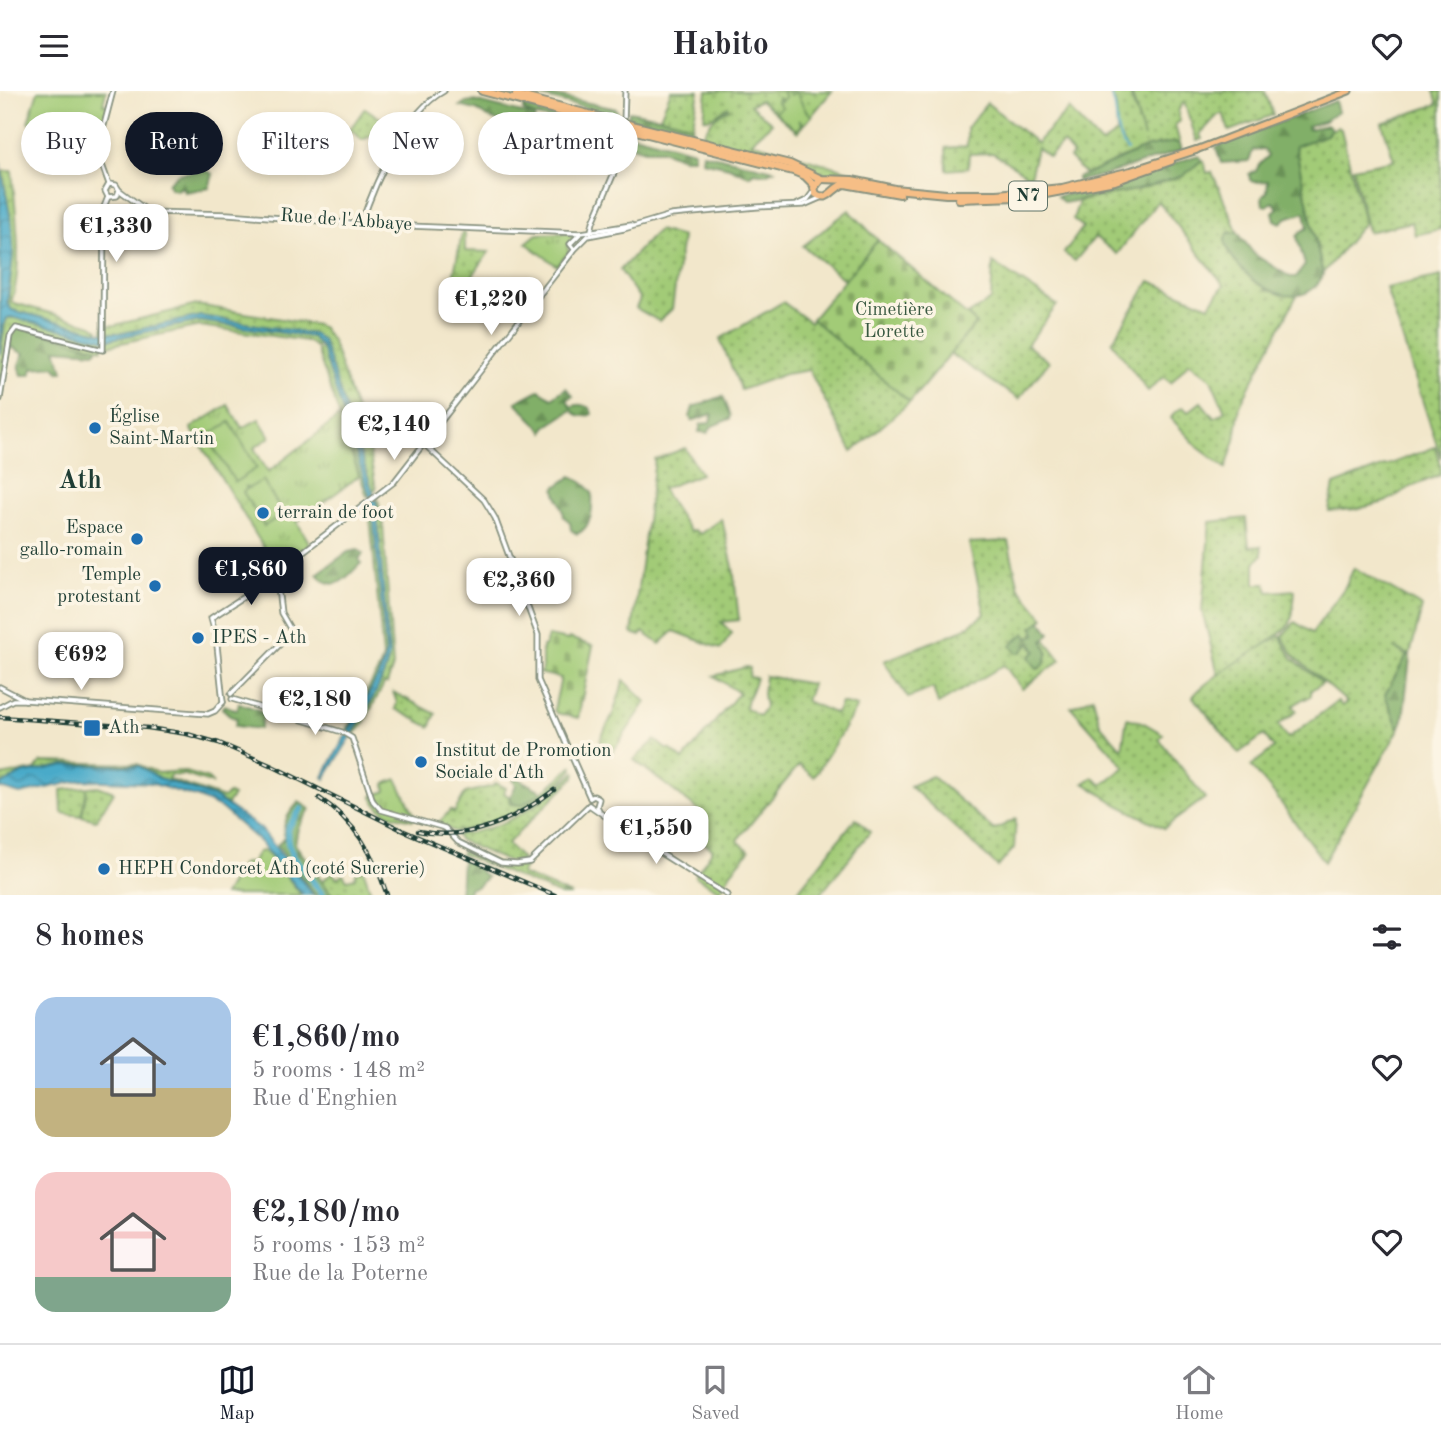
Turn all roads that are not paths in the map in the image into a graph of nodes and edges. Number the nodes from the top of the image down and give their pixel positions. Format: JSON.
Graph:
{"nodes":[{"id":1,"x":113,"y":91,"type":"edge"},
{"id":2,"x":439,"y":91,"type":"edge"},
{"id":3,"x":444,"y":91,"type":"edge"},
{"id":4,"x":482,"y":91,"type":"edge"},
{"id":5,"x":499,"y":91,"type":"edge"},
{"id":6,"x":625,"y":91,"type":"edge"},
{"id":7,"x":1349,"y":91,"type":"edge"},
{"id":8,"x":435,"y":96,"type":"junction"},
{"id":9,"x":569,"y":112,"type":"edge"},
{"id":10,"x":575,"y":112,"type":"edge"},
{"id":11,"x":638,"y":129,"type":"edge"},
{"id":12,"x":713,"y":148,"type":"junction"},
{"id":13,"x":1196,"y":150,"type":"junction"},
{"id":14,"x":821,"y":179,"type":"junction"},
{"id":15,"x":829,"y":180,"type":"junction"},
{"id":16,"x":110,"y":184,"type":"junction"},
{"id":17,"x":814,"y":188,"type":"junction"},
{"id":18,"x":119,"y":190,"type":"junction"},
{"id":19,"x":832,"y":191,"type":"junction"},
{"id":20,"x":108,"y":197,"type":"junction"},
{"id":21,"x":822,"y":197,"type":"junction"},
{"id":22,"x":796,"y":204,"type":"junction"},
{"id":23,"x":361,"y":224,"type":"junction"},
{"id":24,"x":581,"y":233,"type":"junction"},
{"id":25,"x":589,"y":233,"type":"junction"},
{"id":26,"x":575,"y":249,"type":"junction"},
{"id":27,"x":1,"y":396,"type":"edge"},
{"id":28,"x":424,"y":444,"type":"junction"},
{"id":29,"x":276,"y":570,"type":"junction"},
{"id":30,"x":0,"y":687,"type":"edge"},
{"id":31,"x":6,"y":691,"type":"junction"},
{"id":32,"x":223,"y":693,"type":"junction"},
{"id":33,"x":232,"y":696,"type":"junction"},
{"id":34,"x":25,"y":701,"type":"junction"},
{"id":35,"x":223,"y":702,"type":"junction"},
{"id":36,"x":5,"y":705,"type":"junction"},
{"id":37,"x":0,"y":708,"type":"edge"},
{"id":38,"x":590,"y":798,"type":"junction"},
{"id":39,"x":590,"y":806,"type":"junction"},
{"id":40,"x":597,"y":806,"type":"junction"},
{"id":41,"x":601,"y":813,"type":"junction"},
{"id":42,"x":727,"y":895,"type":"edge"}],
"edges":[{"from":1,"to":16,"type":"street"},
{"from":2,"to":8,"type":"street"},
{"from":3,"to":8,"type":"street"},
{"from":4,"to":9,"type":"highway"},
{"from":5,"to":10,"type":"highway"},
{"from":6,"to":25,"type":"street"},
{"from":7,"to":13,"type":"main road","number":"N7"},
{"from":8,"to":23,"type":"street"},
{"from":11,"to":12,"type":"highway","bridge":true},
{"from":12,"to":14,"type":"highway"},
{"from":12,"to":17,"type":"highway"},
{"from":13,"to":15,"type":"highway","number":"N7"},
{"from":13,"to":19,"type":"highway","number":"N7"},
{"from":14,"to":15,"type":"highway"},
{"from":14,"to":17,"type":"highway"},
{"from":15,"to":19,"type":"highway"},
{"from":16,"to":18,"type":"street"},
{"from":16,"to":20,"type":"street"},
{"from":17,"to":21,"type":"highway"},
{"from":17,"to":22,"type":"street"},
{"from":18,"to":20,"type":"street"},
{"from":18,"to":23,"type":"street","name":"Rue de l'Abbaye"},
{"from":19,"to":21,"type":"highway"},
{"from":20,"to":27,"type":"street"},
{"from":21,"to":22,"type":"street","name":"Rue de l'Abbaye"},
{"from":22,"to":25,"type":"street","name":"Rue de l'Abbaye"},
{"from":23,"to":24,"type":"street","name":"Rue de l'Abbaye"},
{"from":24,"to":25,"type":"street","name":"Rue de l'Abbaye"},
{"from":24,"to":26,"type":"street"},
{"from":25,"to":26,"type":"street"},
{"from":26,"to":28,"type":"street"},
{"from":28,"to":29,"type":"street"},
{"from":28,"to":38,"type":"street"},
{"from":29,"to":32,"type":"street"},
{"from":29,"to":33,"type":"street"},
{"from":30,"to":31,"type":"street"},
{"from":31,"to":34,"type":"street"},
{"from":31,"to":36,"type":"street"},
{"from":32,"to":33,"type":"street"},
{"from":32,"to":35,"type":"street"},
{"from":33,"to":35,"type":"street"},
{"from":33,"to":39,"type":"street"},
{"from":34,"to":35,"type":"street"},
{"from":34,"to":36,"type":"street"},
{"from":36,"to":37,"type":"street"},
{"from":38,"to":39,"type":"street"},
{"from":38,"to":40,"type":"street"},
{"from":39,"to":40,"type":"street"},
{"from":39,"to":41,"type":"street"},
{"from":40,"to":41,"type":"street"},
{"from":41,"to":42,"type":"street"}]}
